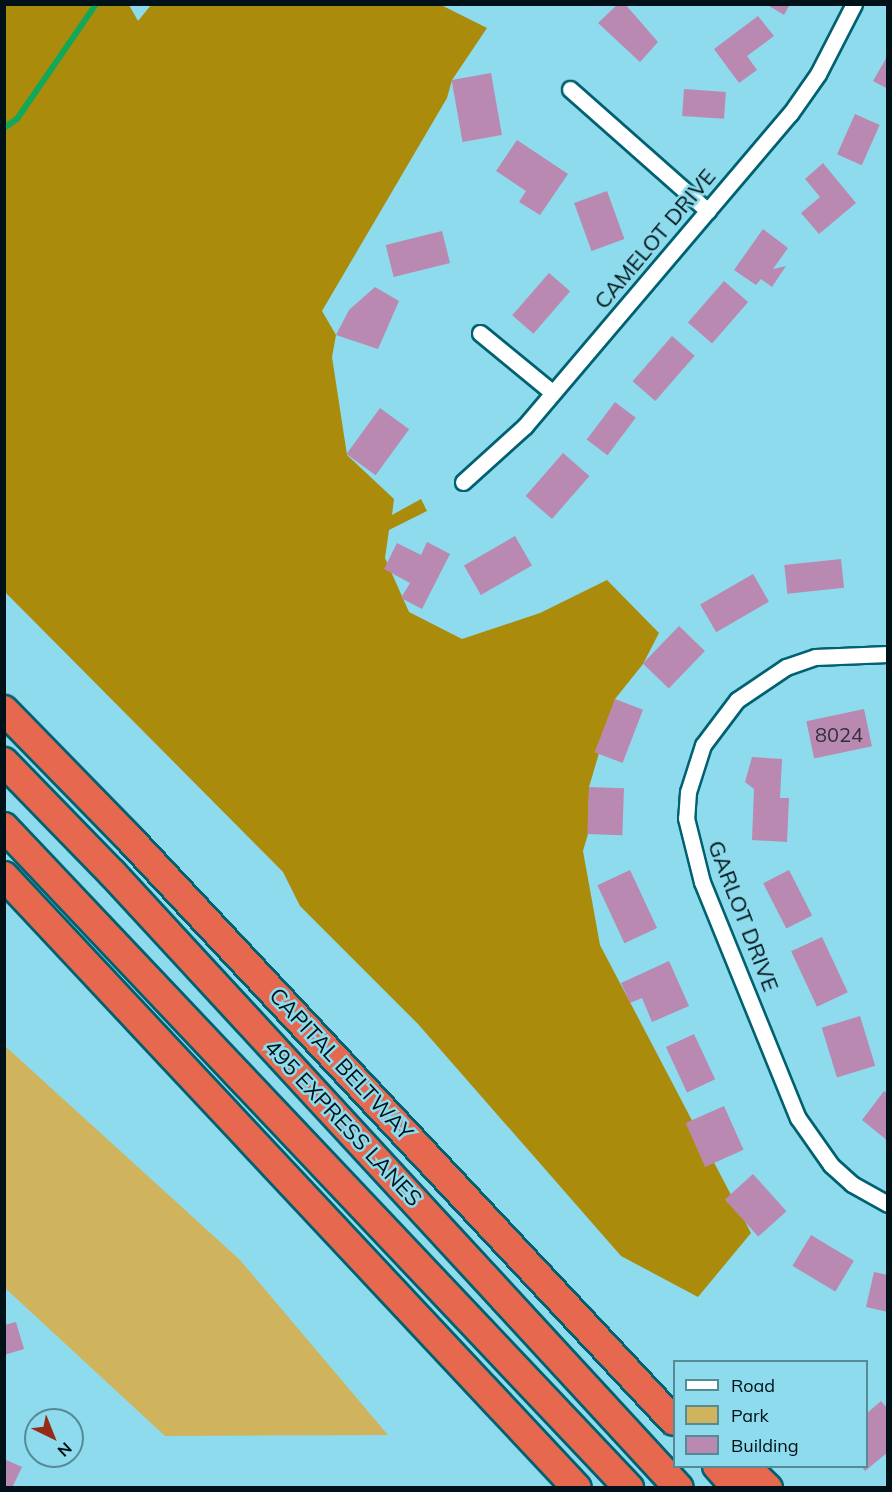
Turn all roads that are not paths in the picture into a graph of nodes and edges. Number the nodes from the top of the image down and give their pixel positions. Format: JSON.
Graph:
{"nodes":[{"id":1,"x":854,"y":4,"type":"edge"},
{"id":2,"x":570,"y":89,"type":"dead end"},
{"id":3,"x":708,"y":211,"type":"junction"},
{"id":4,"x":480,"y":333,"type":"dead end"},
{"id":5,"x":554,"y":393,"type":"junction"},
{"id":6,"x":463,"y":482,"type":"dead end"},
{"id":7,"x":888,"y":654,"type":"edge"},
{"id":8,"x":4,"y":710,"type":"edge"},
{"id":9,"x":4,"y":762,"type":"edge"},
{"id":10,"x":4,"y":827,"type":"edge"},
{"id":11,"x":4,"y":876,"type":"edge"},
{"id":12,"x":888,"y":1204,"type":"edge"},
{"id":13,"x":562,"y":1301,"type":"junction"},
{"id":14,"x":673,"y":1401,"type":"edge"},
{"id":15,"x":673,"y":1419,"type":"edge"},
{"id":16,"x":718,"y":1468,"type":"edge"},
{"id":17,"x":746,"y":1468,"type":"edge"},
{"id":18,"x":570,"y":1481,"type":"edge"},
{"id":19,"x":629,"y":1488,"type":"edge"},
{"id":20,"x":679,"y":1488,"type":"edge"},
{"id":21,"x":737,"y":1488,"type":"edge"},
{"id":22,"x":768,"y":1488,"type":"edge"}],
"edges":[{"from":1,"to":3,"type":"street","name":"CAMELOT DRIVE"},
{"from":2,"to":3,"type":"street"},
{"from":3,"to":5,"type":"street","name":"CAMELOT DRIVE"},
{"from":4,"to":5,"type":"street"},
{"from":5,"to":6,"type":"street","name":"CAMELOT DRIVE"},
{"from":7,"to":12,"type":"street","name":"GARLOT DRIVE"},
{"from":8,"to":13,"type":"highway","name":"CAPITAL BELTWAY"},
{"from":9,"to":20,"type":"highway","name":"495 EXPRESS LANES"},
{"from":10,"to":19,"type":"highway","name":"495 EXPRESS LANES"},
{"from":11,"to":18,"type":"highway"},
{"from":13,"to":14,"type":"highway"},
{"from":13,"to":15,"type":"highway","name":"CAPITAL BELTWAY"},
{"from":16,"to":21,"type":"highway"},
{"from":17,"to":22,"type":"highway"}]}
